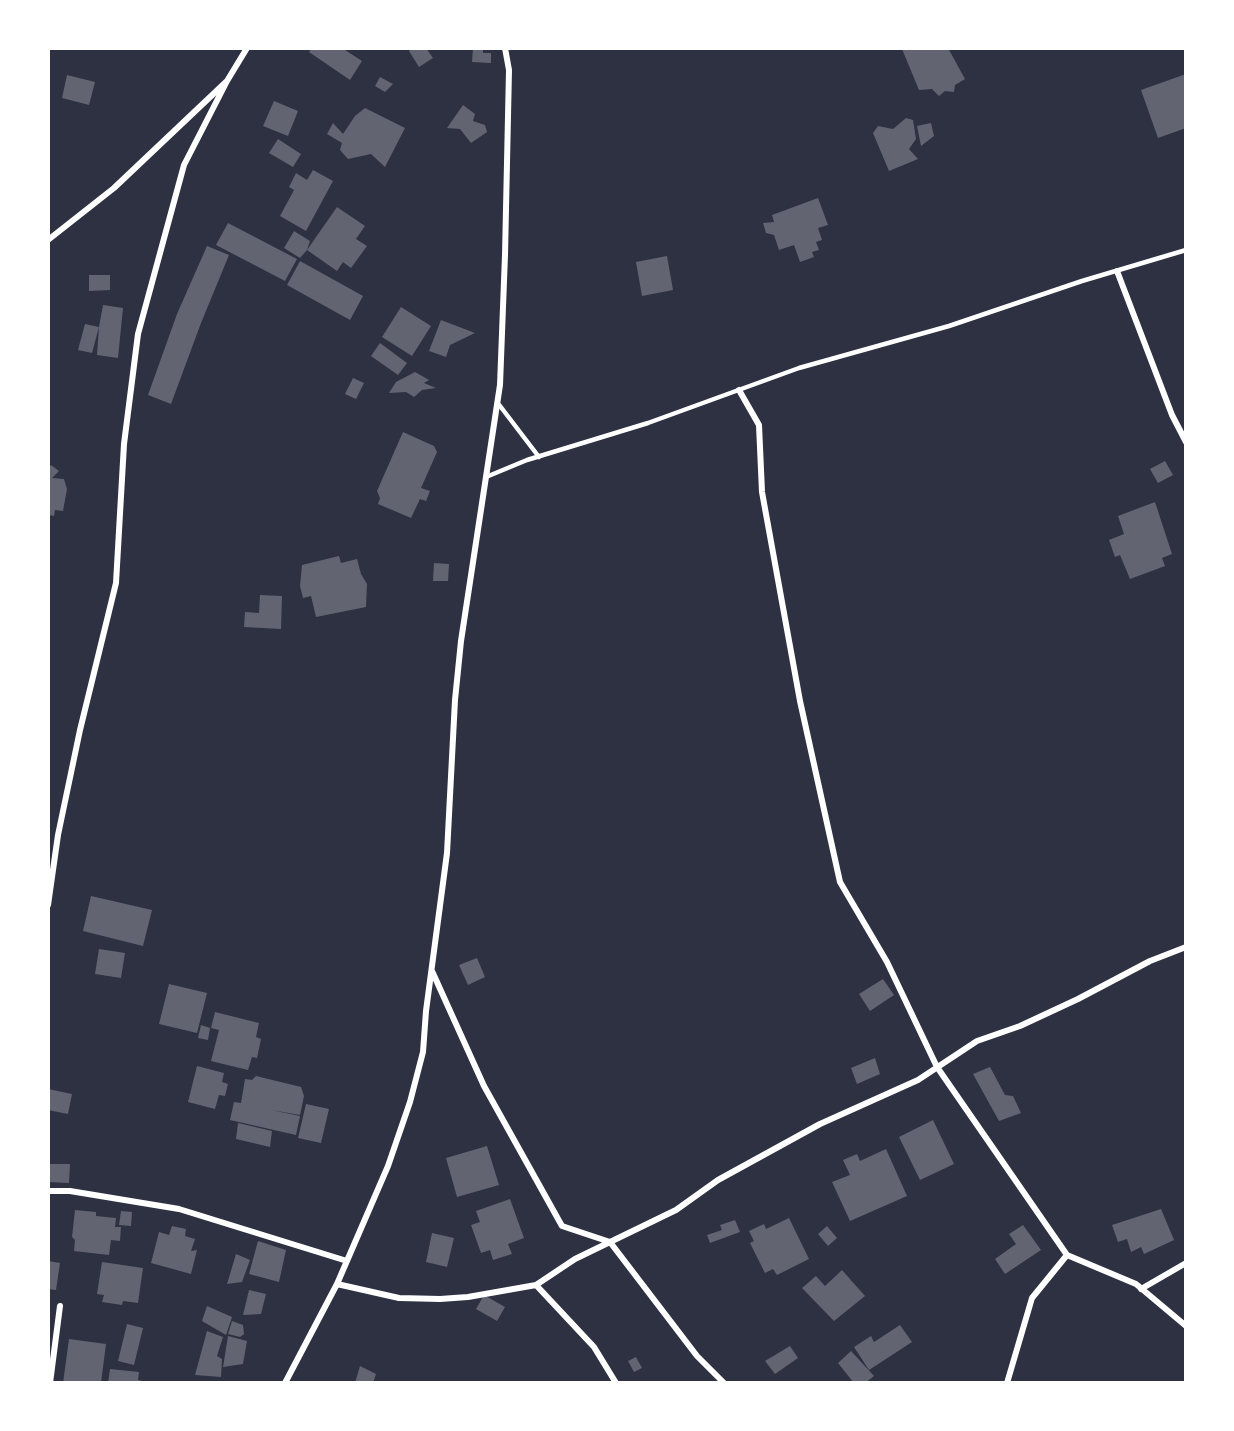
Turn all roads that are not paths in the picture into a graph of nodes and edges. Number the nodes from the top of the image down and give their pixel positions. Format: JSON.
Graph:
{"nodes":[{"id":1,"x":247,"y":48,"type":"edge"},
{"id":2,"x":506,"y":48,"type":"edge"},
{"id":3,"x":227,"y":81,"type":"junction"},
{"id":4,"x":48,"y":240,"type":"edge"},
{"id":5,"x":1186,"y":250,"type":"edge"},
{"id":6,"x":1117,"y":270,"type":"junction"},
{"id":7,"x":739,"y":390,"type":"junction"},
{"id":8,"x":497,"y":401,"type":"junction"},
{"id":9,"x":1186,"y":442,"type":"edge"},
{"id":10,"x":539,"y":457,"type":"junction"},
{"id":11,"x":486,"y":477,"type":"junction"},
{"id":12,"x":48,"y":905,"type":"edge"},
{"id":13,"x":1186,"y":947,"type":"edge"},
{"id":14,"x":431,"y":970,"type":"junction"},
{"id":15,"x":937,"y":1067,"type":"junction"},
{"id":16,"x":48,"y":1191,"type":"edge"},
{"id":17,"x":610,"y":1242,"type":"junction"},
{"id":18,"x":1067,"y":1255,"type":"junction"},
{"id":19,"x":347,"y":1261,"type":"junction"},
{"id":20,"x":1186,"y":1263,"type":"edge"},
{"id":21,"x":337,"y":1284,"type":"junction"},
{"id":22,"x":536,"y":1285,"type":"junction"},
{"id":23,"x":1141,"y":1289,"type":"junction"},
{"id":24,"x":60,"y":1306,"type":"dead end"},
{"id":25,"x":1186,"y":1326,"type":"edge"},
{"id":26,"x":50,"y":1383,"type":"edge"},
{"id":27,"x":285,"y":1383,"type":"edge"},
{"id":28,"x":616,"y":1383,"type":"edge"},
{"id":29,"x":724,"y":1383,"type":"edge"},
{"id":30,"x":1006,"y":1383,"type":"edge"}],
"edges":[{"from":1,"to":3,"type":"street"},
{"from":2,"to":8,"type":"street"},
{"from":3,"to":4,"type":"street"},
{"from":3,"to":12,"type":"street"},
{"from":5,"to":6,"type":"lane"},
{"from":6,"to":7,"type":"lane"},
{"from":6,"to":9,"type":"street"},
{"from":7,"to":10,"type":"lane"},
{"from":7,"to":15,"type":"street"},
{"from":8,"to":10,"type":"lane"},
{"from":8,"to":11,"type":"street"},
{"from":10,"to":11,"type":"lane"},
{"from":11,"to":14,"type":"street"},
{"from":13,"to":15,"type":"street"},
{"from":14,"to":17,"type":"street"},
{"from":14,"to":19,"type":"street"},
{"from":15,"to":17,"type":"street"},
{"from":15,"to":18,"type":"street"},
{"from":16,"to":19,"type":"street"},
{"from":17,"to":22,"type":"street"},
{"from":17,"to":29,"type":"street"},
{"from":18,"to":23,"type":"street"},
{"from":18,"to":30,"type":"street"},
{"from":19,"to":21,"type":"street"},
{"from":20,"to":23,"type":"street"},
{"from":21,"to":22,"type":"street"},
{"from":21,"to":27,"type":"street"},
{"from":22,"to":28,"type":"street"},
{"from":23,"to":25,"type":"street"},
{"from":24,"to":26,"type":"street"}]}
